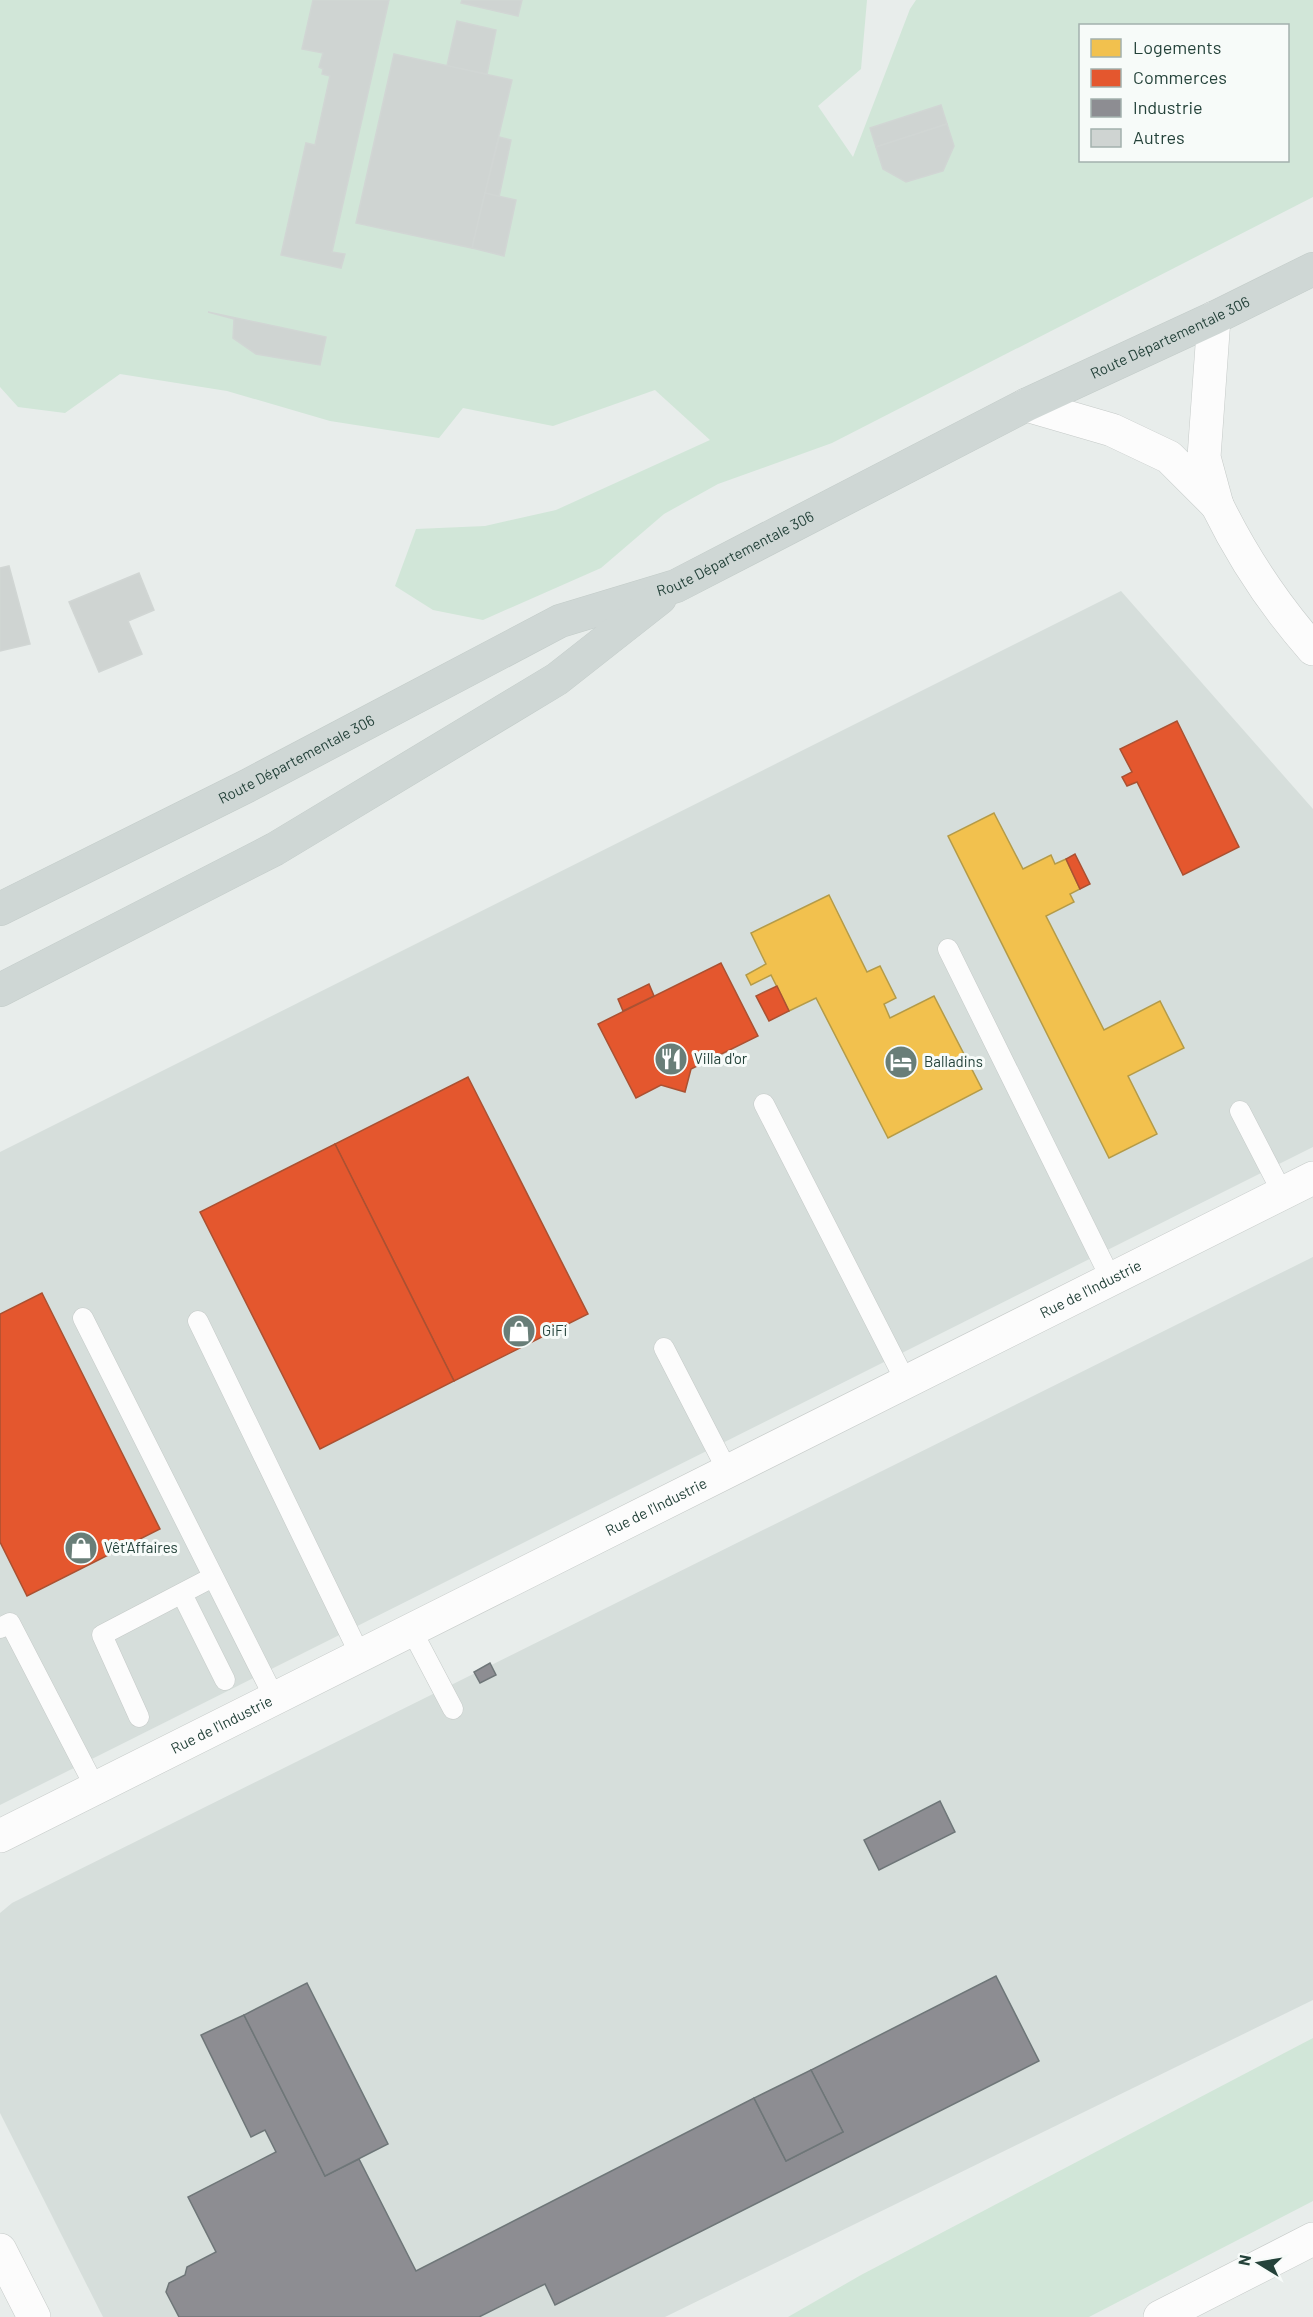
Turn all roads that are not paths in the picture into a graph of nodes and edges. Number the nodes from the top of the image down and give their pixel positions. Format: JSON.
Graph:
{"nodes":[{"id":1,"x":1313,"y":269,"type":"edge"},
{"id":2,"x":1214,"y":318,"type":"junction"},
{"id":3,"x":1026,"y":405,"type":"junction"},
{"id":4,"x":1217,"y":505,"type":"junction"},
{"id":5,"x":676,"y":586,"type":"junction"},
{"id":6,"x":1308,"y":635,"type":"edge"},
{"id":7,"x":0,"y":909,"type":"edge"},
{"id":8,"x":948,"y":949,"type":"dead end"},
{"id":9,"x":0,"y":990,"type":"edge"},
{"id":10,"x":764,"y":1104,"type":"dead end"},
{"id":11,"x":1240,"y":1111,"type":"dead end"},
{"id":12,"x":1313,"y":1178,"type":"edge"},
{"id":13,"x":1283,"y":1194,"type":"junction"},
{"id":14,"x":1111,"y":1280,"type":"junction"},
{"id":15,"x":83,"y":1318,"type":"dead end"},
{"id":16,"x":198,"y":1321,"type":"dead end"},
{"id":17,"x":664,"y":1348,"type":"dead end"},
{"id":18,"x":906,"y":1382,"type":"junction"},
{"id":19,"x":728,"y":1472,"type":"junction"},
{"id":20,"x":213,"y":1577,"type":"junction"},
{"id":21,"x":182,"y":1593,"type":"junction"},
{"id":22,"x":0,"y":1628,"type":"edge"},
{"id":23,"x":412,"y":1631,"type":"junction"},
{"id":24,"x":361,"y":1656,"type":"junction"},
{"id":25,"x":225,"y":1680,"type":"dead end"},
{"id":26,"x":275,"y":1700,"type":"junction"},
{"id":27,"x":453,"y":1709,"type":"dead end"},
{"id":28,"x":139,"y":1717,"type":"dead end"},
{"id":29,"x":96,"y":1789,"type":"junction"},
{"id":30,"x":0,"y":1836,"type":"edge"},
{"id":31,"x":1313,"y":2239,"type":"edge"},
{"id":32,"x":0,"y":2250,"type":"edge"},
{"id":33,"x":34,"y":2317,"type":"edge"},
{"id":34,"x":1160,"y":2317,"type":"edge"}],
"edges":[{"from":1,"to":2,"type":"main road","name":"Route Départementale 306"},
{"from":2,"to":3,"type":"main road","name":"Route Départementale 306"},
{"from":2,"to":4,"type":"street"},
{"from":3,"to":4,"type":"street"},
{"from":3,"to":5,"type":"main road","name":"Route Départementale 306"},
{"from":4,"to":6,"type":"street"},
{"from":5,"to":7,"type":"main road","name":"Route Départementale 306"},
{"from":5,"to":9,"type":"main road"},
{"from":8,"to":14,"type":"lane"},
{"from":10,"to":18,"type":"lane"},
{"from":11,"to":13,"type":"lane"},
{"from":12,"to":13,"type":"street","name":"Rue de l'Industrie"},
{"from":13,"to":14,"type":"street","name":"Rue de l'Industrie"},
{"from":14,"to":18,"type":"street","name":"Rue de l'Industrie"},
{"from":15,"to":20,"type":"lane"},
{"from":16,"to":24,"type":"lane"},
{"from":17,"to":19,"type":"lane"},
{"from":18,"to":19,"type":"street","name":"Rue de l'Industrie"},
{"from":19,"to":23,"type":"street","name":"Rue de l'Industrie"},
{"from":20,"to":21,"type":"lane"},
{"from":20,"to":26,"type":"lane"},
{"from":21,"to":25,"type":"lane"},
{"from":21,"to":28,"type":"lane"},
{"from":22,"to":29,"type":"lane"},
{"from":23,"to":24,"type":"street","name":"Rue de l'Industrie"},
{"from":23,"to":27,"type":"lane"},
{"from":24,"to":26,"type":"street","name":"Rue de l'Industrie"},
{"from":26,"to":29,"type":"street","name":"Rue de l'Industrie"},
{"from":29,"to":30,"type":"street","name":"Rue de l'Industrie"},
{"from":31,"to":34,"type":"street"},
{"from":32,"to":33,"type":"street"}]}
